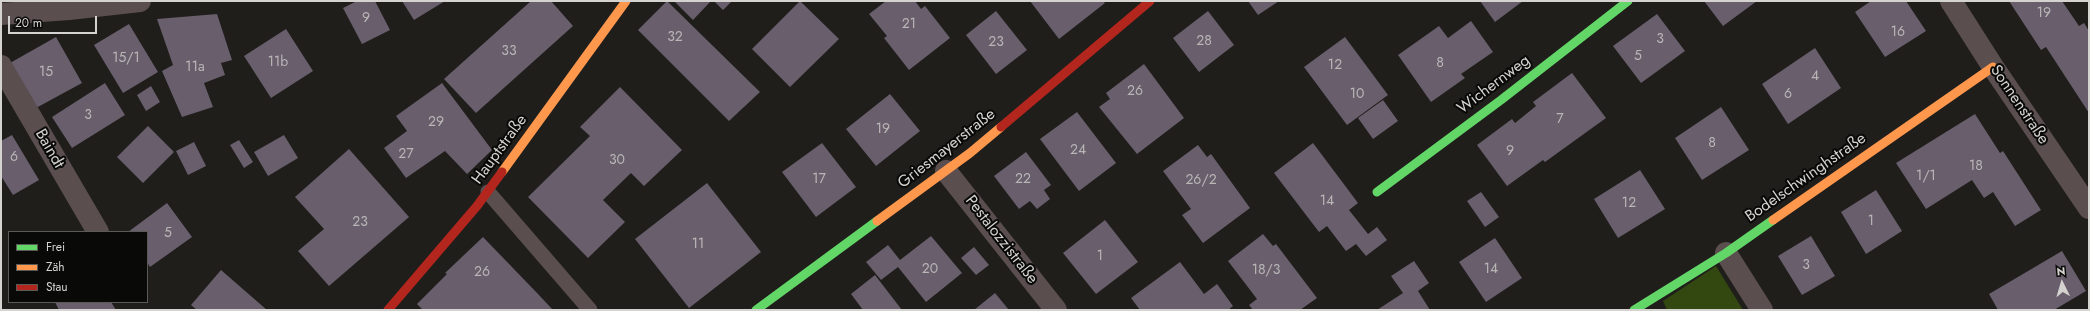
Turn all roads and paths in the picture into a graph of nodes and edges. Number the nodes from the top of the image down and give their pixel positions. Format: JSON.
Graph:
{"nodes":[{"id":1,"x":140,"y":1,"type":"edge"},
{"id":2,"x":626,"y":1,"type":"edge"},
{"id":3,"x":1150,"y":1,"type":"edge"},
{"id":4,"x":1628,"y":1,"type":"edge"},
{"id":5,"x":1951,"y":1,"type":"edge"},
{"id":6,"x":1,"y":14,"type":"edge"},
{"id":7,"x":1,"y":66,"type":"edge"},
{"id":8,"x":1993,"y":67,"type":"junction"},
{"id":9,"x":946,"y":171,"type":"junction"},
{"id":10,"x":488,"y":192,"type":"junction"},
{"id":11,"x":1377,"y":192,"type":"dead end"},
{"id":12,"x":2089,"y":208,"type":"edge"},
{"id":13,"x":97,"y":231,"type":"edge"},
{"id":14,"x":1726,"y":253,"type":"junction"},
{"id":15,"x":388,"y":310,"type":"edge"},
{"id":16,"x":590,"y":310,"type":"edge"},
{"id":17,"x":756,"y":310,"type":"edge"},
{"id":18,"x":1056,"y":310,"type":"edge"},
{"id":19,"x":1634,"y":310,"type":"edge"},
{"id":20,"x":1762,"y":310,"type":"edge"}],
"edges":[{"from":1,"to":6,"type":"street"},
{"from":2,"to":10,"type":"street","name":"Hauptstraße"},
{"from":3,"to":9,"type":"street","name":"Griesmayerstraße"},
{"from":4,"to":11,"type":"street","name":"Wichernweg"},
{"from":5,"to":8,"type":"street","name":"Sonnenstraße"},
{"from":7,"to":13,"type":"street","name":"Baindt"},
{"from":8,"to":12,"type":"street","name":"Sonnenstraße"},
{"from":8,"to":14,"type":"street","name":"Bodelschwinghstraße"},
{"from":9,"to":17,"type":"street","name":"Griesmayerstraße"},
{"from":9,"to":18,"type":"street","name":"Pestalozzistraße"},
{"from":10,"to":15,"type":"street","name":"Hauptstraße"},
{"from":10,"to":16,"type":"lane"},
{"from":14,"to":19,"type":"street","name":"Bodelschwinghstraße"},
{"from":14,"to":20,"type":"street"}]}
